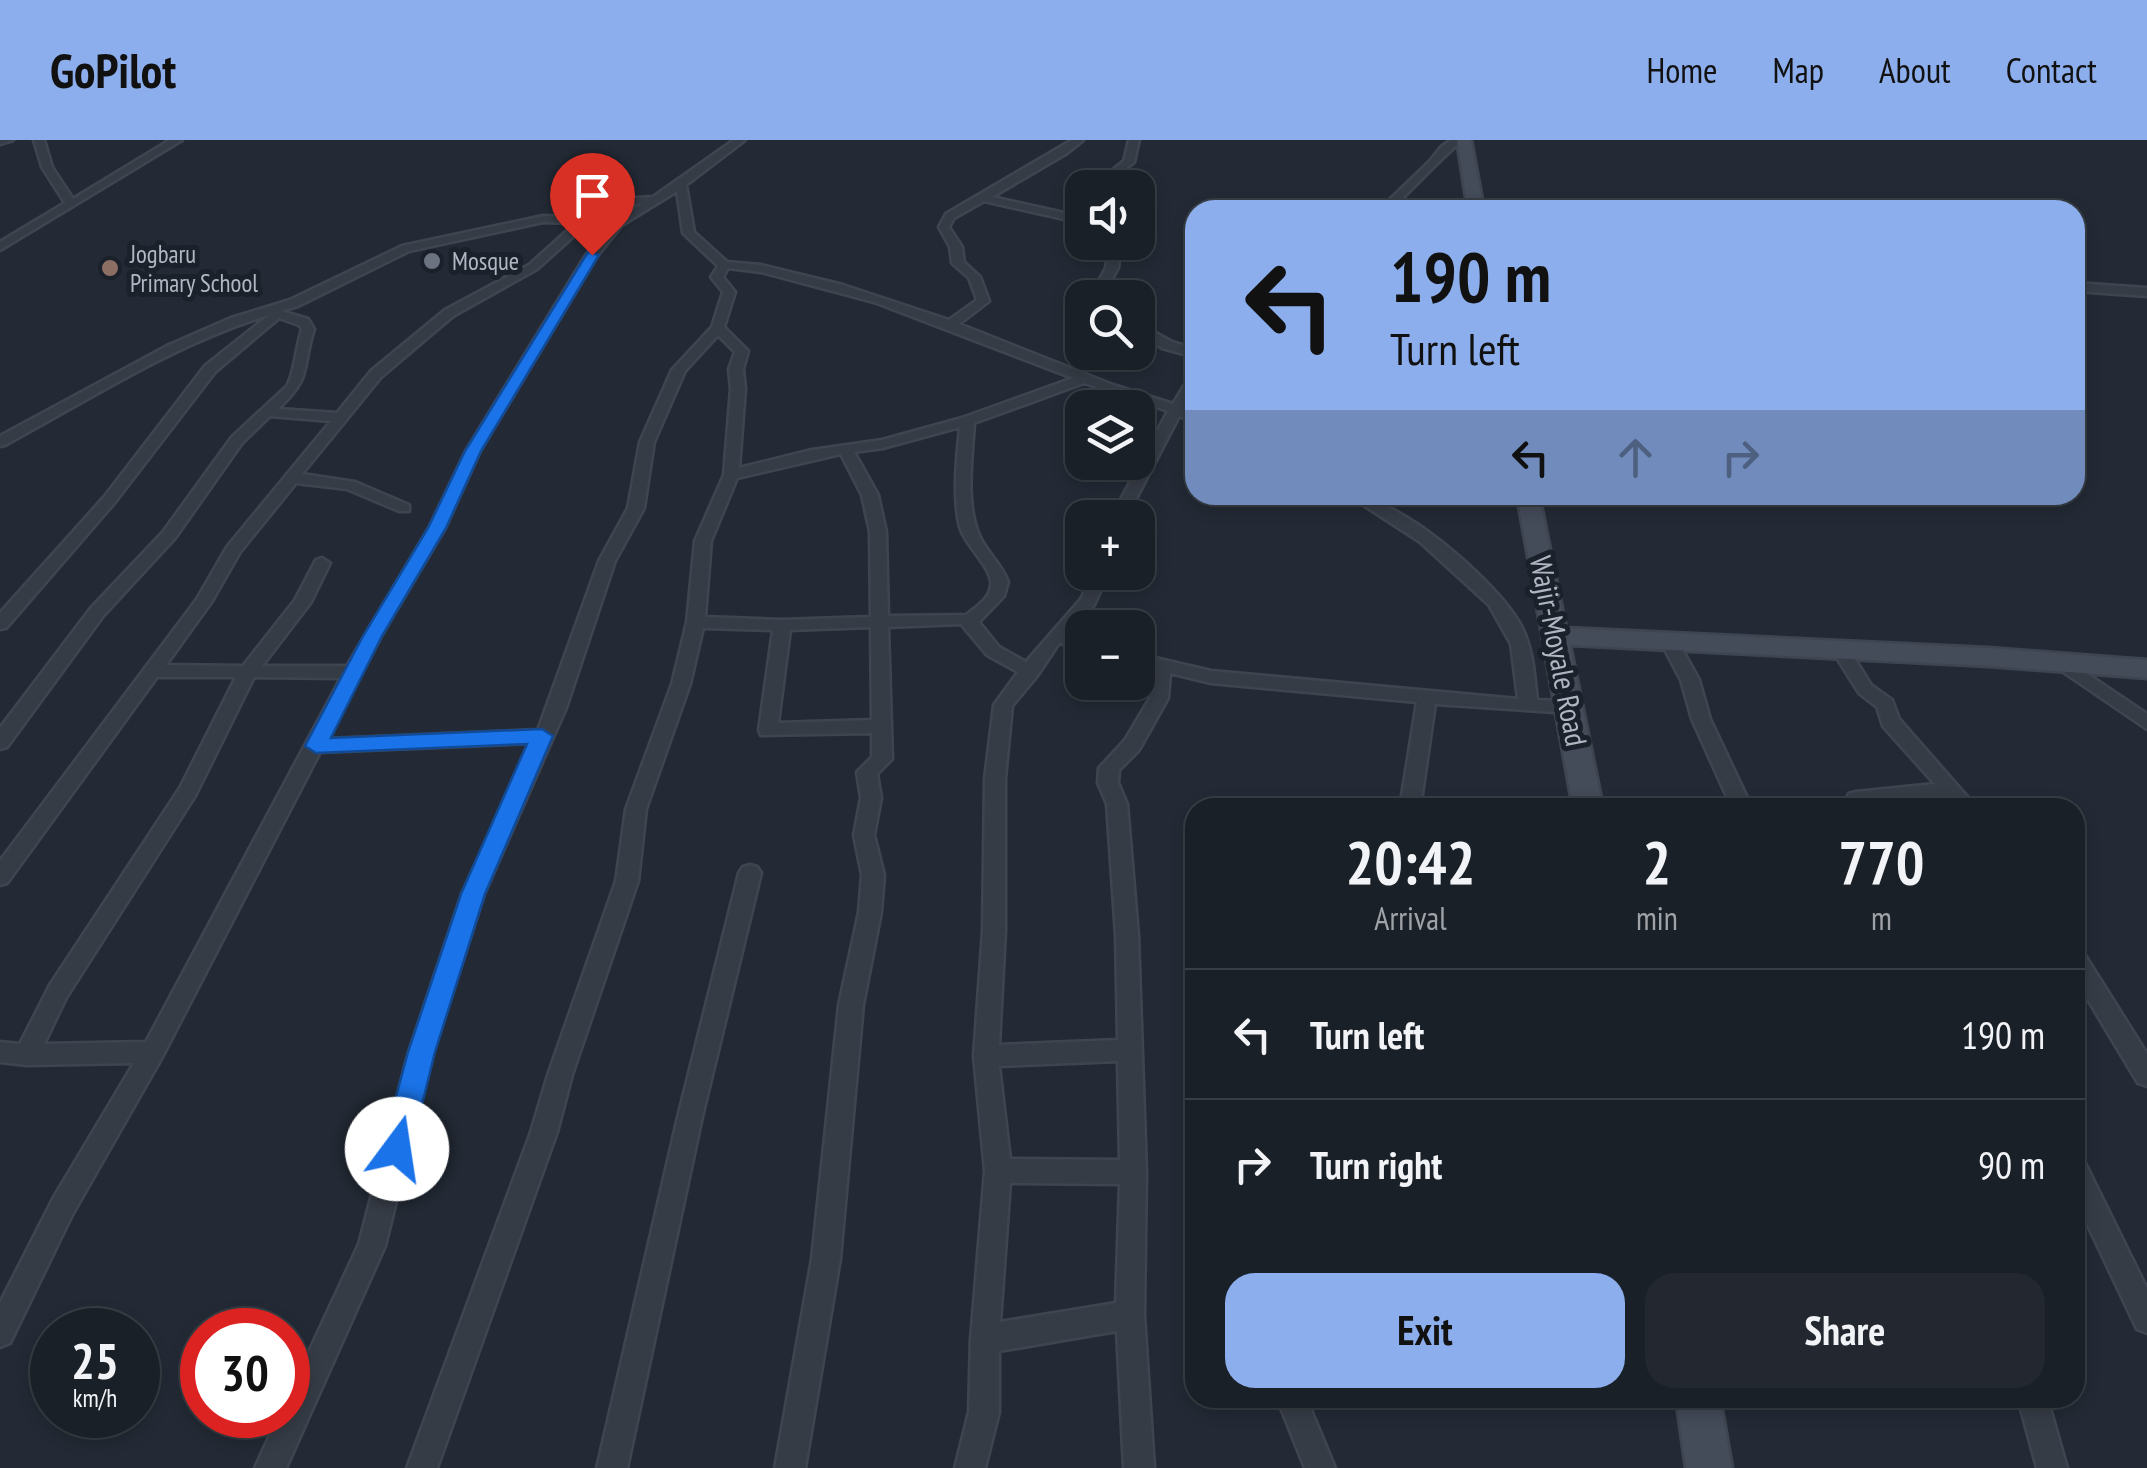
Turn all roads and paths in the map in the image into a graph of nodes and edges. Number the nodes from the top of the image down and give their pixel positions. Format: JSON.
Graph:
{"nodes":[{"id":1,"x":8,"y":140,"type":"edge"},
{"id":2,"x":39,"y":140,"type":"edge"},
{"id":3,"x":177,"y":140,"type":"edge"},
{"id":4,"x":740,"y":140,"type":"edge"},
{"id":5,"x":1078,"y":140,"type":"edge"},
{"id":6,"x":1134,"y":140,"type":"edge"},
{"id":7,"x":1461,"y":140,"type":"edge"},
{"id":8,"x":0,"y":142,"type":"edge"},
{"id":9,"x":1118,"y":170,"type":"edge"},
{"id":10,"x":682,"y":184,"type":"junction"},
{"id":11,"x":652,"y":198,"type":"junction"},
{"id":12,"x":979,"y":198,"type":"junction"},
{"id":13,"x":1395,"y":200,"type":"edge"},
{"id":14,"x":1474,"y":200,"type":"edge"},
{"id":15,"x":70,"y":203,"type":"junction"},
{"id":16,"x":1065,"y":216,"type":"edge"},
{"id":17,"x":573,"y":226,"type":"junction"},
{"id":18,"x":611,"y":228,"type":"junction"},
{"id":19,"x":0,"y":247,"type":"edge"},
{"id":20,"x":724,"y":266,"type":"junction"},
{"id":21,"x":2085,"y":289,"type":"edge"},
{"id":22,"x":2147,"y":292,"type":"edge"},
{"id":23,"x":294,"y":303,"type":"junction"},
{"id":24,"x":278,"y":314,"type":"junction"},
{"id":25,"x":948,"y":326,"type":"junction"},
{"id":26,"x":718,"y":328,"type":"junction"},
{"id":27,"x":1155,"y":338,"type":"edge"},
{"id":28,"x":1185,"y":350,"type":"edge"},
{"id":29,"x":1086,"y":378,"type":"junction"},
{"id":30,"x":1185,"y":400,"type":"edge"},
{"id":31,"x":1180,"y":410,"type":"junction"},
{"id":32,"x":266,"y":412,"type":"junction"},
{"id":33,"x":1185,"y":413,"type":"edge"},
{"id":34,"x":339,"y":417,"type":"junction"},
{"id":35,"x":967,"y":421,"type":"junction"},
{"id":36,"x":0,"y":442,"type":"edge"},
{"id":37,"x":847,"y":452,"type":"junction"},
{"id":38,"x":731,"y":475,"type":"junction"},
{"id":39,"x":295,"y":478,"type":"junction"},
{"id":40,"x":1129,"y":500,"type":"edge"},
{"id":41,"x":1372,"y":505,"type":"edge"},
{"id":42,"x":1530,"y":505,"type":"edge"},
{"id":43,"x":404,"y":508,"type":"dead end"},
{"id":44,"x":322,"y":562,"type":"dead end"},
{"id":45,"x":1093,"y":590,"type":"edge"},
{"id":46,"x":969,"y":621,"type":"junction"},
{"id":47,"x":696,"y":622,"type":"junction"},
{"id":48,"x":882,"y":622,"type":"junction"},
{"id":49,"x":0,"y":624,"type":"edge"},
{"id":50,"x":782,"y":625,"type":"junction"},
{"id":51,"x":1056,"y":636,"type":"junction"},
{"id":52,"x":1557,"y":636,"type":"junction"},
{"id":53,"x":1065,"y":639,"type":"edge"},
{"id":54,"x":1670,"y":644,"type":"junction"},
{"id":55,"x":1840,"y":650,"type":"junction"},
{"id":56,"x":2065,"y":664,"type":"junction"},
{"id":57,"x":1155,"y":665,"type":"edge"},
{"id":58,"x":2147,"y":669,"type":"edge"},
{"id":59,"x":152,"y":671,"type":"junction"},
{"id":60,"x":248,"y":672,"type":"junction"},
{"id":61,"x":354,"y":672,"type":"junction"},
{"id":62,"x":1031,"y":672,"type":"junction"},
{"id":63,"x":1155,"y":683,"type":"edge"},
{"id":64,"x":1427,"y":699,"type":"junction"},
{"id":65,"x":1528,"y":706,"type":"junction"},
{"id":66,"x":1569,"y":707,"type":"junction"},
{"id":67,"x":2147,"y":723,"type":"edge"},
{"id":68,"x":883,"y":726,"type":"junction"},
{"id":69,"x":542,"y":736,"type":"junction"},
{"id":70,"x":0,"y":742,"type":"edge"},
{"id":71,"x":316,"y":746,"type":"junction"},
{"id":72,"x":1950,"y":790,"type":"junction"},
{"id":73,"x":1412,"y":798,"type":"edge"},
{"id":74,"x":1586,"y":798,"type":"edge"},
{"id":75,"x":1737,"y":798,"type":"edge"},
{"id":76,"x":1856,"y":798,"type":"edge"},
{"id":77,"x":1958,"y":798,"type":"edge"},
{"id":78,"x":750,"y":873,"type":"dead end"},
{"id":79,"x":0,"y":877,"type":"edge"},
{"id":80,"x":2085,"y":974,"type":"edge"},
{"id":81,"x":1128,"y":1050,"type":"junction"},
{"id":82,"x":0,"y":1052,"type":"edge"},
{"id":83,"x":153,"y":1052,"type":"junction"},
{"id":84,"x":27,"y":1055,"type":"junction"},
{"id":85,"x":986,"y":1056,"type":"junction"},
{"id":86,"x":2147,"y":1075,"type":"edge"},
{"id":87,"x":998,"y":1171,"type":"junction"},
{"id":88,"x":1133,"y":1172,"type":"junction"},
{"id":89,"x":2085,"y":1191,"type":"edge"},
{"id":90,"x":1130,"y":1316,"type":"junction"},
{"id":91,"x":2147,"y":1319,"type":"edge"},
{"id":92,"x":0,"y":1333,"type":"edge"},
{"id":93,"x":985,"y":1339,"type":"junction"},
{"id":94,"x":1296,"y":1408,"type":"edge"},
{"id":95,"x":1700,"y":1408,"type":"edge"},
{"id":96,"x":2036,"y":1408,"type":"edge"},
{"id":97,"x":270,"y":1468,"type":"edge"},
{"id":98,"x":422,"y":1468,"type":"edge"},
{"id":99,"x":612,"y":1468,"type":"edge"},
{"id":100,"x":790,"y":1468,"type":"edge"},
{"id":101,"x":970,"y":1468,"type":"edge"},
{"id":102,"x":1138,"y":1468,"type":"edge"},
{"id":103,"x":1320,"y":1468,"type":"edge"},
{"id":104,"x":1709,"y":1468,"type":"edge"},
{"id":105,"x":2052,"y":1468,"type":"edge"}],
"edges":[{"from":1,"to":8,"type":"street"},
{"from":2,"to":15,"type":"street"},
{"from":3,"to":15,"type":"street"},
{"from":4,"to":10,"type":"street"},
{"from":5,"to":12,"type":"street"},
{"from":6,"to":9,"type":"street"},
{"from":7,"to":13,"type":"street"},
{"from":7,"to":14,"type":"main road"},
{"from":10,"to":11,"type":"street"},
{"from":10,"to":20,"type":"street"},
{"from":11,"to":17,"type":"street"},
{"from":11,"to":18,"type":"street"},
{"from":12,"to":16,"type":"street"},
{"from":12,"to":25,"type":"street"},
{"from":15,"to":19,"type":"street"},
{"from":17,"to":18,"type":"street"},
{"from":17,"to":23,"type":"street"},
{"from":17,"to":34,"type":"street"},
{"from":18,"to":61,"type":"street"},
{"from":20,"to":25,"type":"street"},
{"from":20,"to":26,"type":"street"},
{"from":21,"to":22,"type":"street"},
{"from":23,"to":24,"type":"street"},
{"from":23,"to":36,"type":"street"},
{"from":24,"to":32,"type":"street"},
{"from":24,"to":49,"type":"street"},
{"from":25,"to":29,"type":"street"},
{"from":26,"to":38,"type":"street"},
{"from":26,"to":69,"type":"street"},
{"from":27,"to":28,"type":"street"},
{"from":29,"to":31,"type":"street"},
{"from":29,"to":35,"type":"street"},
{"from":30,"to":31,"type":"street"},
{"from":31,"to":33,"type":"street"},
{"from":31,"to":40,"type":"street"},
{"from":32,"to":34,"type":"street"},
{"from":32,"to":70,"type":"street"},
{"from":34,"to":39,"type":"street"},
{"from":35,"to":37,"type":"street"},
{"from":35,"to":46,"type":"street"},
{"from":37,"to":38,"type":"street"},
{"from":37,"to":48,"type":"street"},
{"from":38,"to":47,"type":"street"},
{"from":39,"to":43,"type":"street"},
{"from":39,"to":59,"type":"street"},
{"from":41,"to":65,"type":"street"},
{"from":42,"to":52,"type":"main road","name":"Wajir-Moyale Road"},
{"from":44,"to":60,"type":"street"},
{"from":45,"to":51,"type":"street"},
{"from":46,"to":48,"type":"street"},
{"from":46,"to":62,"type":"street"},
{"from":47,"to":50,"type":"street"},
{"from":47,"to":98,"type":"street"},
{"from":48,"to":50,"type":"street"},
{"from":48,"to":68,"type":"street"},
{"from":50,"to":68,"type":"street"},
{"from":51,"to":53,"type":"street"},
{"from":51,"to":62,"type":"street"},
{"from":52,"to":54,"type":"main road"},
{"from":52,"to":66,"type":"main road","name":"Wajir-Moyale Road"},
{"from":54,"to":55,"type":"main road"},
{"from":54,"to":75,"type":"street"},
{"from":55,"to":56,"type":"main road"},
{"from":55,"to":72,"type":"street"},
{"from":56,"to":58,"type":"main road"},
{"from":56,"to":67,"type":"street"},
{"from":57,"to":64,"type":"street"},
{"from":59,"to":60,"type":"street"},
{"from":59,"to":79,"type":"street"},
{"from":60,"to":61,"type":"street"},
{"from":60,"to":84,"type":"street"},
{"from":61,"to":71,"type":"street"},
{"from":62,"to":85,"type":"street"},
{"from":63,"to":81,"type":"street"},
{"from":64,"to":65,"type":"street"},
{"from":64,"to":73,"type":"street"},
{"from":65,"to":66,"type":"street"},
{"from":66,"to":74,"type":"main road","name":"Wajir-Moyale Road"},
{"from":68,"to":100,"type":"street"},
{"from":69,"to":71,"type":"street"},
{"from":69,"to":97,"type":"street"},
{"from":71,"to":83,"type":"street"},
{"from":72,"to":76,"type":"street"},
{"from":72,"to":77,"type":"street"},
{"from":78,"to":99,"type":"street"},
{"from":80,"to":86,"type":"street"},
{"from":81,"to":85,"type":"street"},
{"from":81,"to":88,"type":"street"},
{"from":82,"to":84,"type":"street"},
{"from":83,"to":84,"type":"street"},
{"from":83,"to":92,"type":"street"},
{"from":85,"to":87,"type":"street"},
{"from":87,"to":88,"type":"street"},
{"from":87,"to":93,"type":"street"},
{"from":88,"to":90,"type":"street"},
{"from":89,"to":91,"type":"street"},
{"from":90,"to":93,"type":"street"},
{"from":90,"to":102,"type":"street"},
{"from":93,"to":101,"type":"street"},
{"from":94,"to":103,"type":"street"},
{"from":95,"to":104,"type":"main road"},
{"from":96,"to":105,"type":"street"}]}
